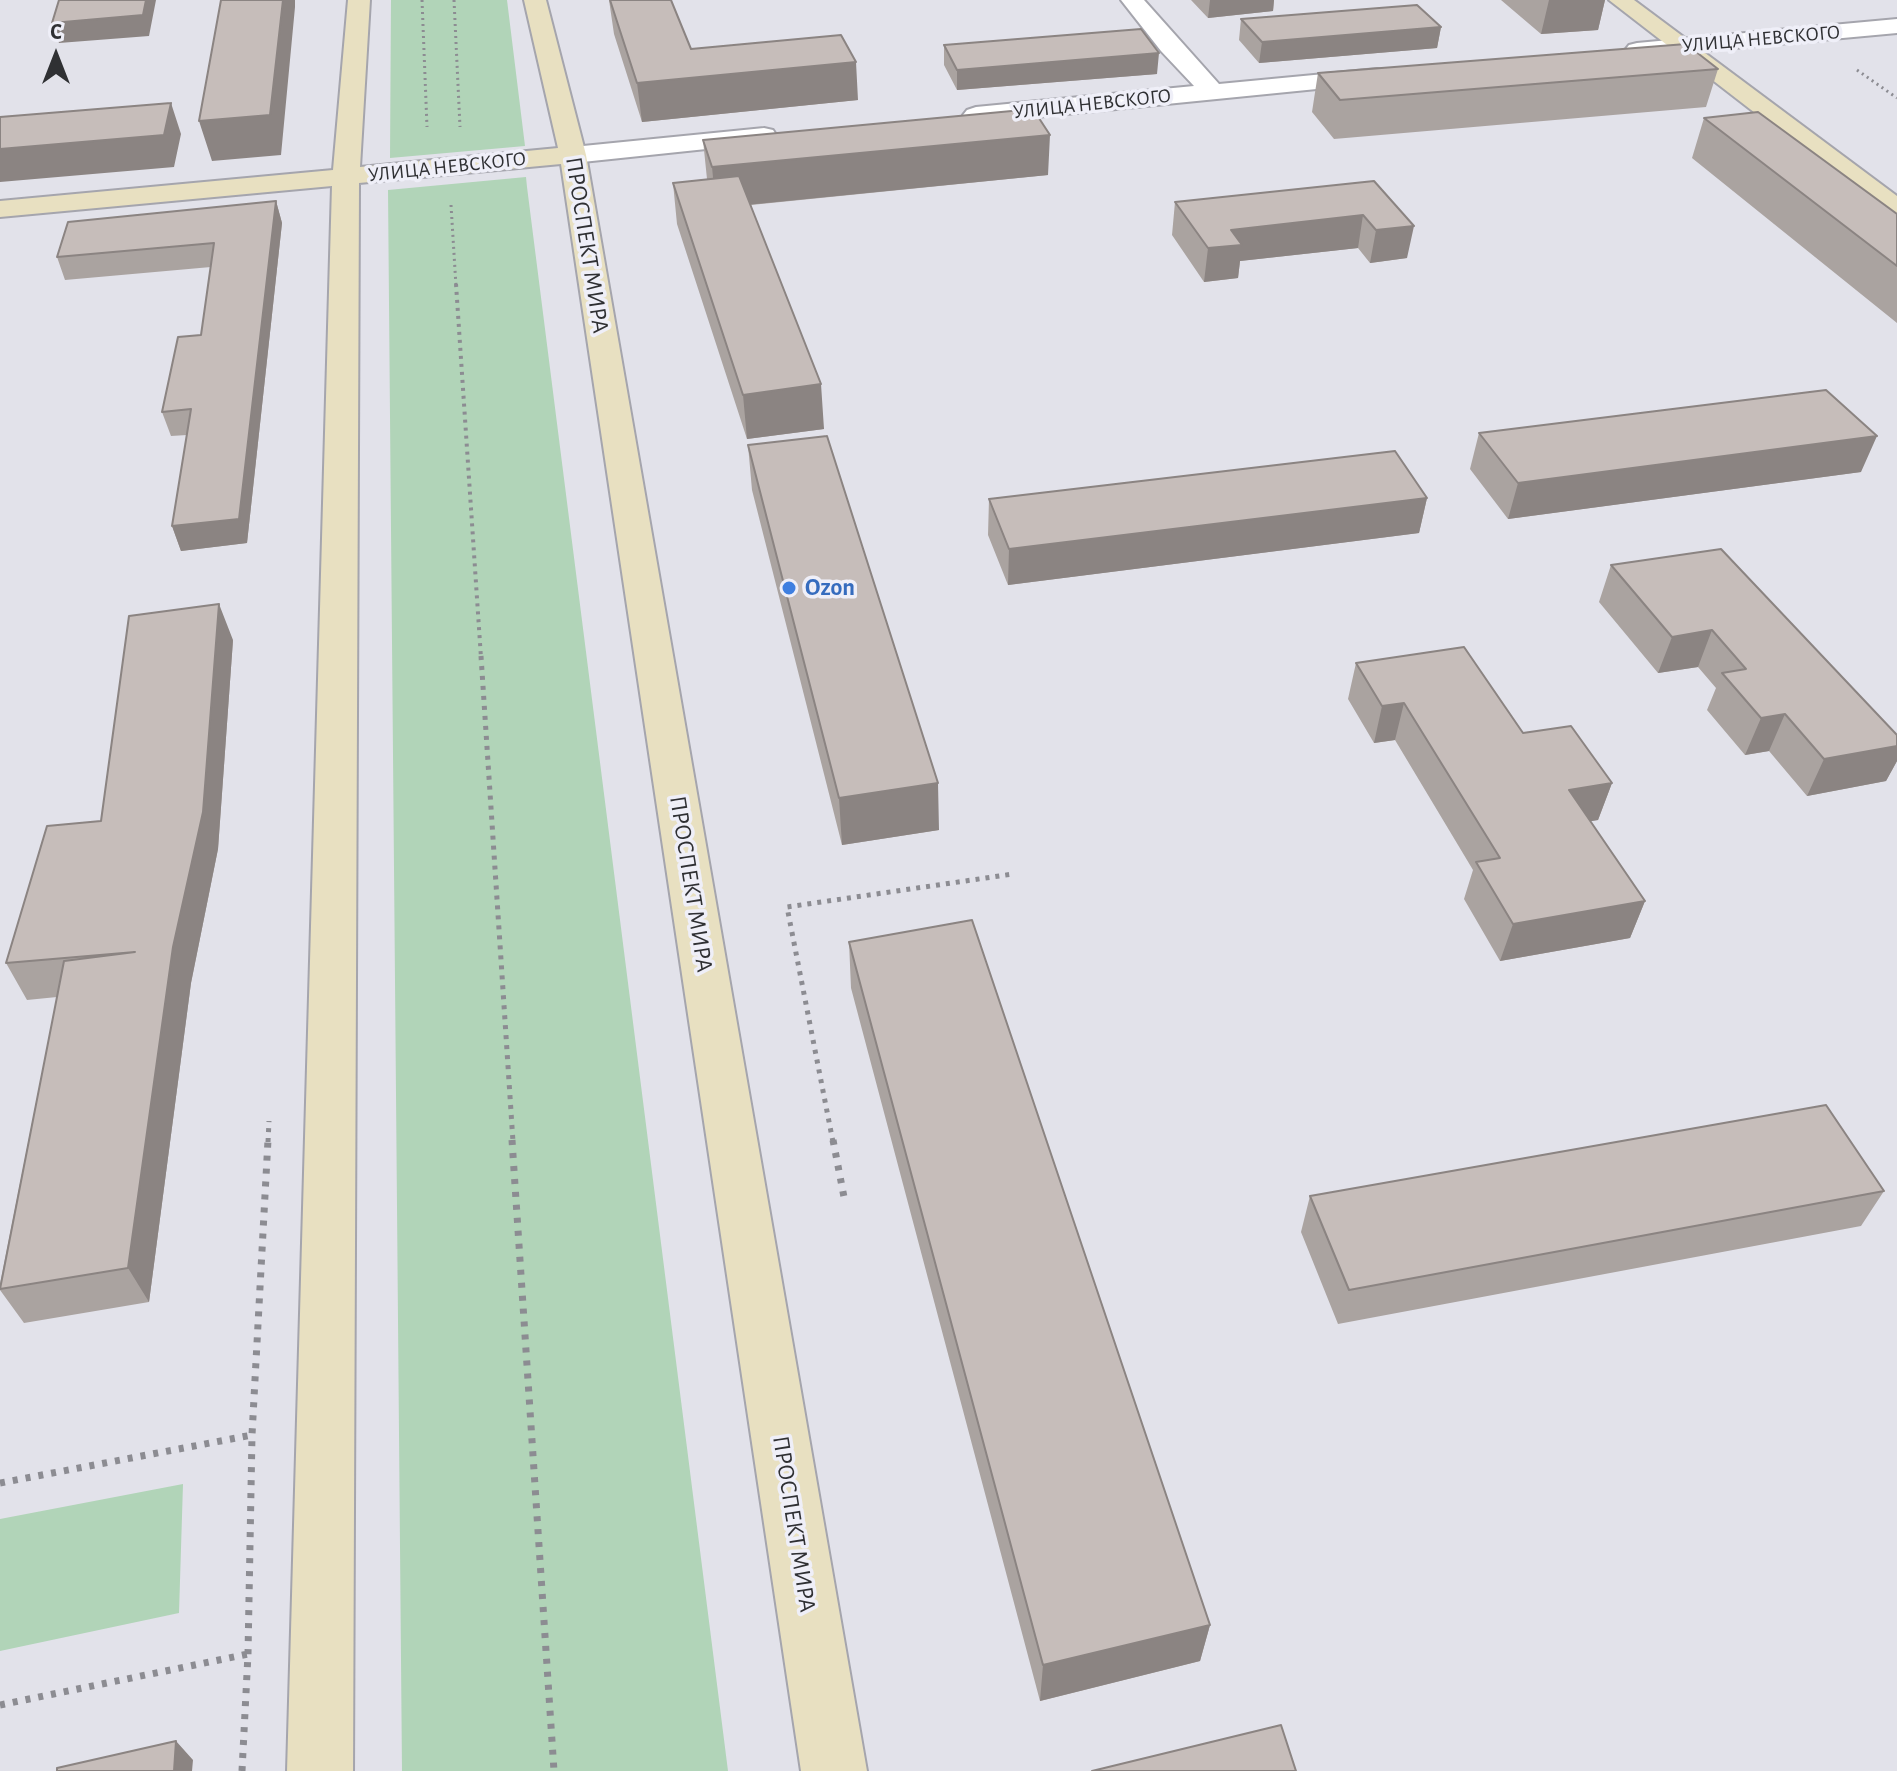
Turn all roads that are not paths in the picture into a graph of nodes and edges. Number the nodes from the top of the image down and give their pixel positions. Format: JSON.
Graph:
{"nodes":[{"id":1,"x":359,"y":0,"type":"edge"},
{"id":2,"x":535,"y":0,"type":"edge"},
{"id":3,"x":1132,"y":0,"type":"edge"},
{"id":4,"x":1620,"y":0,"type":"edge"},
{"id":5,"x":1894,"y":14,"type":"edge"},
{"id":6,"x":1681,"y":46,"type":"junction"},
{"id":7,"x":1618,"y":52,"type":"edge"},
{"id":8,"x":1400,"y":73,"type":"edge"},
{"id":9,"x":1213,"y":92,"type":"junction"},
{"id":10,"x":950,"y":118,"type":"edge"},
{"id":11,"x":792,"y":133,"type":"edge"},
{"id":12,"x":573,"y":155,"type":"junction"},
{"id":13,"x":346,"y":177,"type":"junction"},
{"id":14,"x":0,"y":209,"type":"edge"},
{"id":15,"x":1897,"y":209,"type":"edge"},
{"id":16,"x":320,"y":1771,"type":"edge"},
{"id":17,"x":834,"y":1771,"type":"edge"}],
"edges":[{"from":1,"to":13,"type":"main road"},
{"from":2,"to":12,"type":"main road","name":"ПРОСПЕКТ МИРА"},
{"from":3,"to":9,"type":"street"},
{"from":4,"to":6,"type":"main road"},
{"from":5,"to":6,"type":"street","name":"УЛИЦА НЕВСКОГО"},
{"from":6,"to":7,"type":"street","name":"УЛИЦА НЕВСКОГО"},
{"from":6,"to":15,"type":"main road"},
{"from":8,"to":9,"type":"street","name":"УЛИЦА НЕВСКОГО"},
{"from":9,"to":10,"type":"street","name":"УЛИЦА НЕВСКОГО"},
{"from":11,"to":12,"type":"street","name":"УЛИЦА НЕВСКОГО"},
{"from":12,"to":13,"type":"main road","name":"УЛИЦА НЕВСКОГО"},
{"from":12,"to":17,"type":"main road","name":"ПРОСПЕКТ МИРА"},
{"from":13,"to":14,"type":"main road","name":"УЛИЦА НЕВСКОГО"},
{"from":13,"to":16,"type":"main road"}]}
